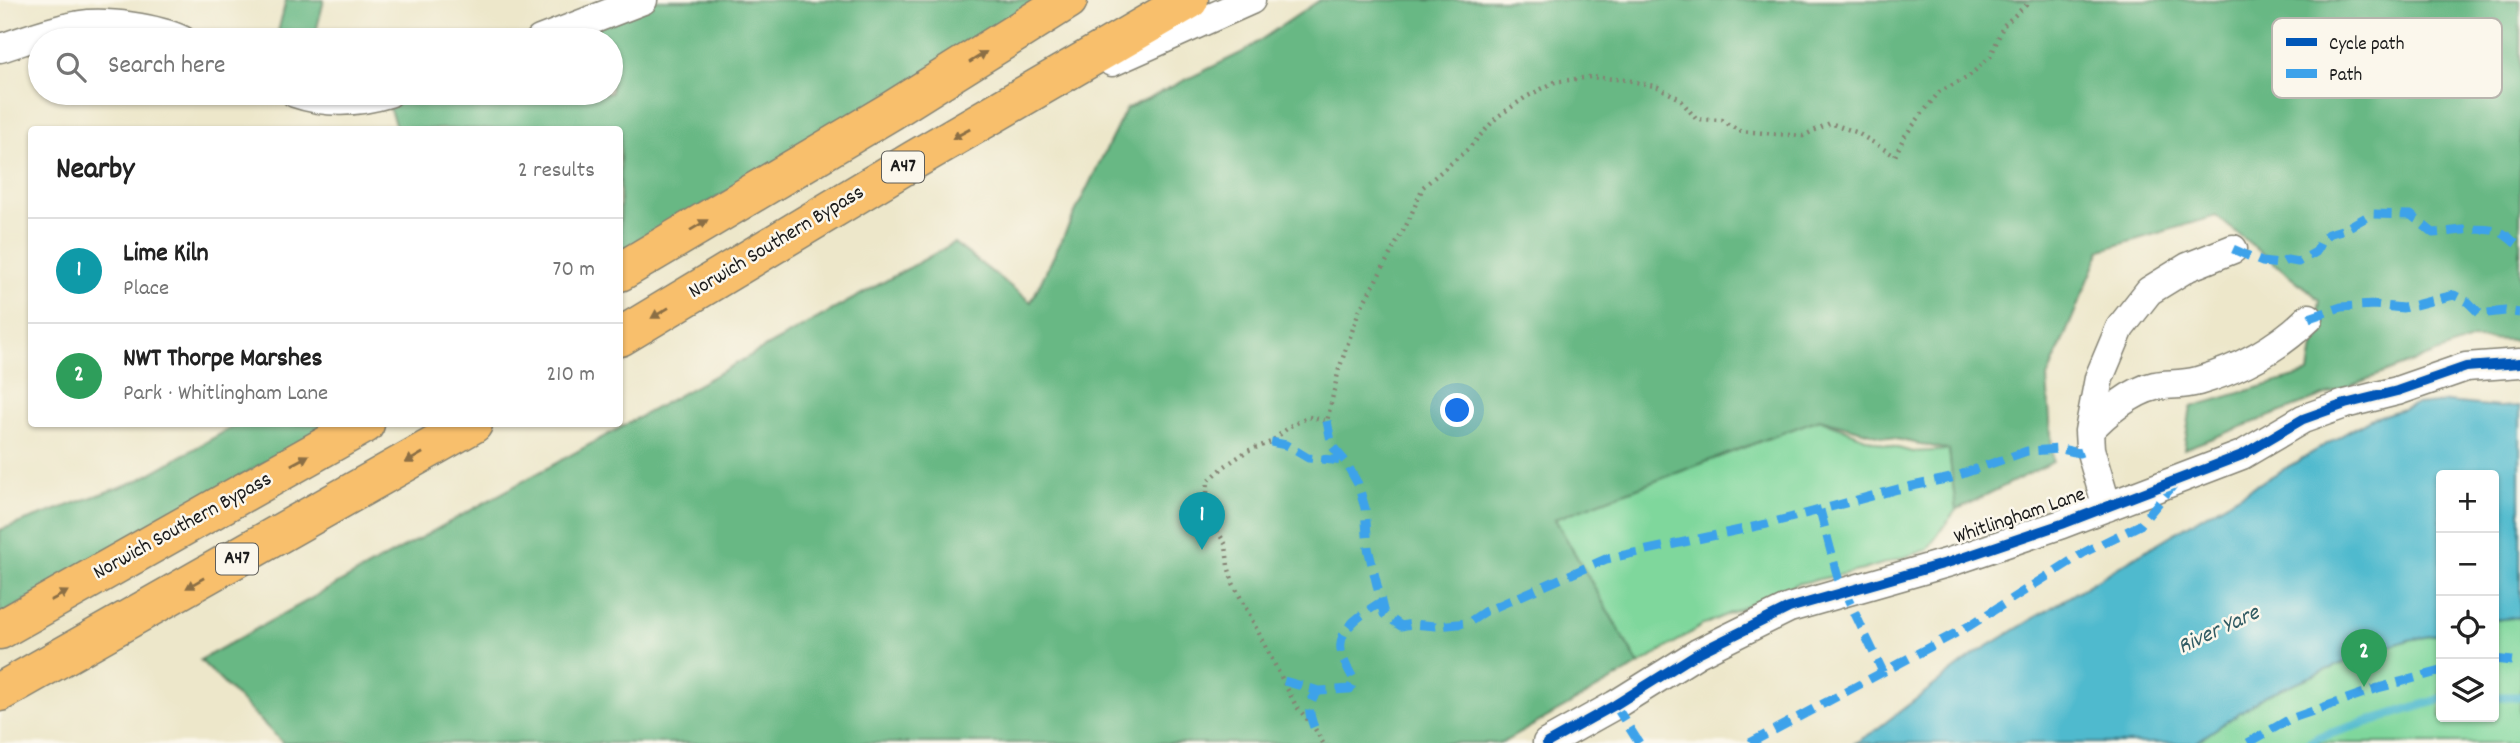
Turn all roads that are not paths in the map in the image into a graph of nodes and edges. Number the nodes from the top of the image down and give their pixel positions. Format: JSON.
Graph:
{"nodes":[{"id":1,"x":643,"y":0,"type":"edge"},
{"id":2,"x":1068,"y":0,"type":"edge"},
{"id":3,"x":1189,"y":0,"type":"edge"},
{"id":4,"x":1251,"y":0,"type":"edge"},
{"id":5,"x":70,"y":28,"type":"edge"},
{"id":6,"x":139,"y":28,"type":"edge"},
{"id":7,"x":571,"y":28,"type":"edge"},
{"id":8,"x":28,"y":40,"type":"edge"},
{"id":9,"x":0,"y":48,"type":"edge"},
{"id":10,"x":1010,"y":106,"type":"junction"},
{"id":11,"x":2232,"y":248,"type":"dead end"},
{"id":12,"x":623,"y":270,"type":"edge"},
{"id":13,"x":2309,"y":318,"type":"dead end"},
{"id":14,"x":623,"y":335,"type":"edge"},
{"id":15,"x":2520,"y":363,"type":"edge"},
{"id":16,"x":360,"y":427,"type":"edge"},
{"id":17,"x":468,"y":427,"type":"edge"},
{"id":18,"x":2089,"y":431,"type":"junction"},
{"id":19,"x":2107,"y":507,"type":"junction"},
{"id":20,"x":0,"y":630,"type":"edge"},
{"id":21,"x":0,"y":692,"type":"edge"},
{"id":22,"x":1547,"y":743,"type":"edge"}],
"edges":[{"from":1,"to":7,"type":"street"},
{"from":12,"to":2,"type":"highway","number":"A47","one_way":true},
{"from":3,"to":10,"type":"highway","name":"Norwich Southern Bypass","number":"A47"},
{"from":4,"to":10,"type":"street"},
{"from":5,"to":6,"type":"street"},
{"from":8,"to":9,"type":"street"},
{"from":10,"to":14,"type":"highway","name":"Norwich Southern Bypass","number":"A47","one_way":true},
{"from":11,"to":18,"type":"street"},
{"from":13,"to":18,"type":"street"},
{"from":15,"to":19,"type":"street","name":"Whitlingham Lane"},
{"from":20,"to":16,"type":"highway","name":"Norwich Southern Bypass","number":"A47","one_way":true},
{"from":17,"to":21,"type":"highway","number":"A47","one_way":true},
{"from":18,"to":19,"type":"street"},
{"from":19,"to":22,"type":"street","name":"Whitlingham Lane"}]}
